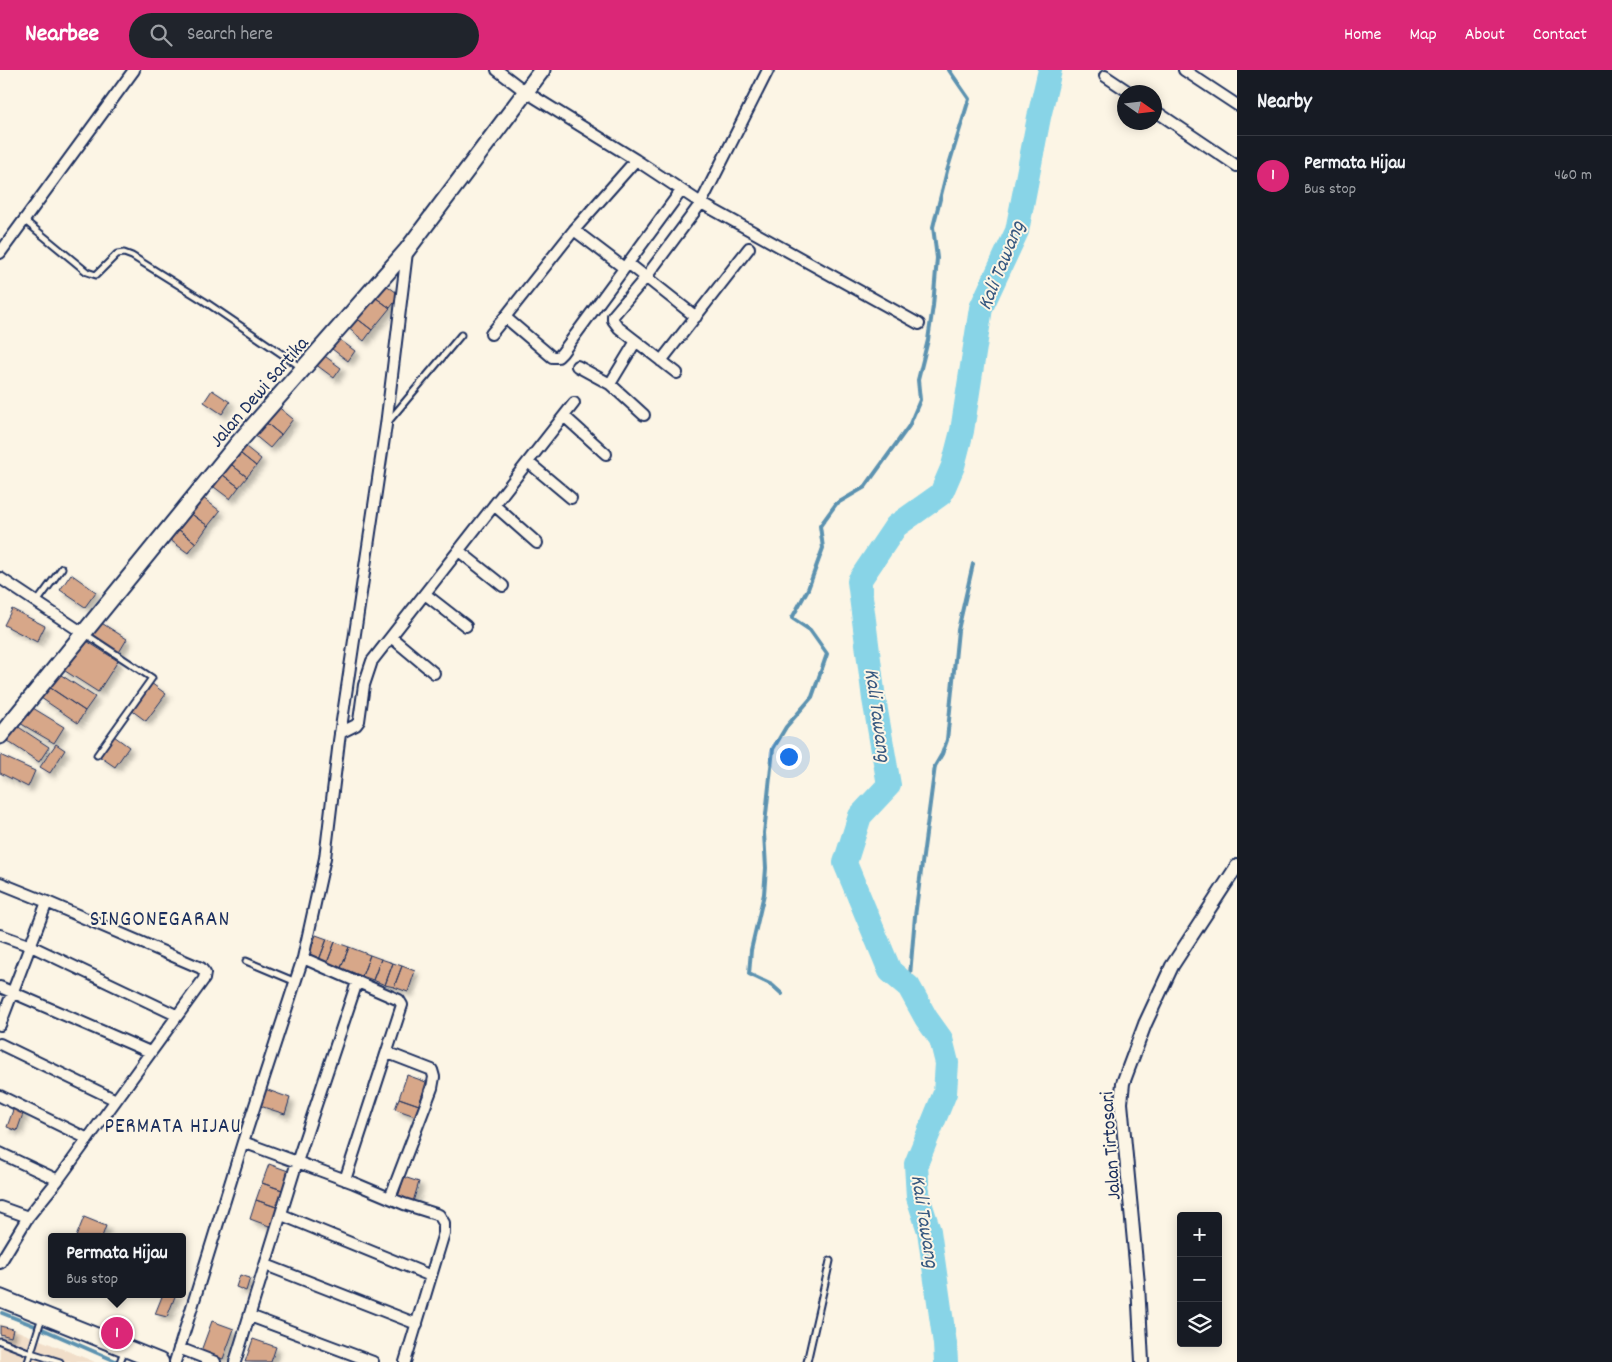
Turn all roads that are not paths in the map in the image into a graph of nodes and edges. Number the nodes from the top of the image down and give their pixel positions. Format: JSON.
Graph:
{"nodes":[{"id":1,"x":134,"y":70,"type":"edge"},
{"id":2,"x":497,"y":70,"type":"edge"},
{"id":3,"x":542,"y":70,"type":"edge"},
{"id":4,"x":768,"y":70,"type":"edge"},
{"id":5,"x":1184,"y":70,"type":"edge"},
{"id":6,"x":1104,"y":76,"type":"dead end"},
{"id":7,"x":1118,"y":85,"type":"edge"},
{"id":8,"x":526,"y":92,"type":"junction"},
{"id":9,"x":1237,"y":105,"type":"edge"},
{"id":10,"x":1162,"y":115,"type":"edge"},
{"id":11,"x":636,"y":160,"type":"junction"},
{"id":12,"x":1237,"y":166,"type":"edge"},
{"id":13,"x":681,"y":191,"type":"junction"},
{"id":14,"x":701,"y":204,"type":"junction"},
{"id":15,"x":24,"y":220,"type":"junction"},
{"id":16,"x":574,"y":230,"type":"junction"},
{"id":17,"x":749,"y":248,"type":"dead end"},
{"id":18,"x":407,"y":250,"type":"junction"},
{"id":19,"x":0,"y":253,"type":"edge"},
{"id":20,"x":626,"y":266,"type":"junction"},
{"id":21,"x":646,"y":277,"type":"junction"},
{"id":22,"x":505,"y":317,"type":"junction"},
{"id":23,"x":696,"y":317,"type":"junction"},
{"id":24,"x":919,"y":324,"type":"dead end"},
{"id":25,"x":461,"y":334,"type":"dead end"},
{"id":26,"x":491,"y":334,"type":"dead end"},
{"id":27,"x":636,"y":341,"type":"junction"},
{"id":28,"x":661,"y":361,"type":"junction"},
{"id":29,"x":576,"y":366,"type":"dead end"},
{"id":30,"x":304,"y":368,"type":"junction"},
{"id":31,"x":677,"y":373,"type":"dead end"},
{"id":32,"x":610,"y":384,"type":"junction"},
{"id":33,"x":574,"y":403,"type":"dead end"},
{"id":34,"x":644,"y":415,"type":"dead end"},
{"id":35,"x":564,"y":416,"type":"junction"},
{"id":36,"x":386,"y":425,"type":"junction"},
{"id":37,"x":606,"y":454,"type":"dead end"},
{"id":38,"x":528,"y":462,"type":"junction"},
{"id":39,"x":570,"y":498,"type":"dead end"},
{"id":40,"x":494,"y":505,"type":"junction"},
{"id":41,"x":537,"y":544,"type":"dead end"},
{"id":42,"x":459,"y":551,"type":"junction"},
{"id":43,"x":62,"y":568,"type":"dead end"},
{"id":44,"x":0,"y":578,"type":"edge"},
{"id":45,"x":503,"y":586,"type":"dead end"},
{"id":46,"x":425,"y":594,"type":"junction"},
{"id":47,"x":37,"y":602,"type":"junction"},
{"id":48,"x":466,"y":626,"type":"dead end"},
{"id":49,"x":84,"y":633,"type":"junction"},
{"id":50,"x":391,"y":637,"type":"junction"},
{"id":51,"x":434,"y":673,"type":"dead end"},
{"id":52,"x":340,"y":732,"type":"junction"},
{"id":53,"x":0,"y":736,"type":"edge"},
{"id":54,"x":97,"y":755,"type":"dead end"},
{"id":55,"x":1237,"y":866,"type":"edge"},
{"id":56,"x":0,"y":883,"type":"edge"},
{"id":57,"x":47,"y":902,"type":"junction"},
{"id":58,"x":0,"y":935,"type":"edge"},
{"id":59,"x":31,"y":946,"type":"junction"},
{"id":60,"x":303,"y":958,"type":"junction"},
{"id":61,"x":246,"y":961,"type":"dead end"},
{"id":62,"x":296,"y":982,"type":"junction"},
{"id":63,"x":357,"y":982,"type":"junction"},
{"id":64,"x":0,"y":987,"type":"edge"},
{"id":65,"x":12,"y":992,"type":"junction"},
{"id":66,"x":176,"y":1015,"type":"junction"},
{"id":67,"x":0,"y":1025,"type":"edge"},
{"id":68,"x":0,"y":1044,"type":"edge"},
{"id":69,"x":150,"y":1052,"type":"junction"},
{"id":70,"x":388,"y":1053,"type":"junction"},
{"id":71,"x":0,"y":1096,"type":"edge"},
{"id":72,"x":116,"y":1100,"type":"junction"},
{"id":73,"x":88,"y":1139,"type":"junction"},
{"id":74,"x":243,"y":1142,"type":"junction"},
{"id":75,"x":0,"y":1153,"type":"edge"},
{"id":76,"x":297,"y":1162,"type":"junction"},
{"id":77,"x":58,"y":1180,"type":"junction"},
{"id":78,"x":345,"y":1180,"type":"junction"},
{"id":79,"x":390,"y":1198,"type":"junction"},
{"id":80,"x":0,"y":1207,"type":"edge"},
{"id":81,"x":282,"y":1215,"type":"junction"},
{"id":82,"x":28,"y":1217,"type":"junction"},
{"id":83,"x":830,"y":1260,"type":"dead end"},
{"id":84,"x":0,"y":1263,"type":"edge"},
{"id":85,"x":266,"y":1264,"type":"junction"},
{"id":86,"x":431,"y":1276,"type":"junction"},
{"id":87,"x":1,"y":1302,"type":"edge"},
{"id":88,"x":250,"y":1316,"type":"junction"},
{"id":89,"x":40,"y":1321,"type":"junction"},
{"id":90,"x":417,"y":1324,"type":"junction"},
{"id":91,"x":0,"y":1342,"type":"edge"},
{"id":92,"x":179,"y":1348,"type":"junction"},
{"id":93,"x":31,"y":1353,"type":"junction"},
{"id":94,"x":122,"y":1356,"type":"edge"},
{"id":95,"x":46,"y":1360,"type":"edge"},
{"id":96,"x":28,"y":1362,"type":"edge"},
{"id":97,"x":60,"y":1362,"type":"edge"},
{"id":98,"x":160,"y":1362,"type":"edge"},
{"id":99,"x":175,"y":1362,"type":"edge"},
{"id":100,"x":215,"y":1362,"type":"edge"},
{"id":101,"x":235,"y":1362,"type":"edge"},
{"id":102,"x":373,"y":1362,"type":"edge"},
{"id":103,"x":405,"y":1362,"type":"edge"},
{"id":104,"x":807,"y":1362,"type":"edge"},
{"id":105,"x":1142,"y":1362,"type":"edge"}],
"edges":[{"from":1,"to":15,"type":"street"},
{"from":2,"to":8,"type":"street"},
{"from":3,"to":8,"type":"main road","name":"Jalan Dewi Sartika"},
{"from":4,"to":14,"type":"street"},
{"from":5,"to":9,"type":"street"},
{"from":6,"to":7,"type":"street"},
{"from":8,"to":11,"type":"street"},
{"from":8,"to":18,"type":"main road","name":"Jalan Dewi Sartika"},
{"from":10,"to":12,"type":"street"},
{"from":11,"to":13,"type":"street"},
{"from":11,"to":16,"type":"street"},
{"from":13,"to":14,"type":"street"},
{"from":13,"to":20,"type":"street"},
{"from":14,"to":21,"type":"street"},
{"from":14,"to":24,"type":"street"},
{"from":15,"to":19,"type":"street"},
{"from":15,"to":30,"type":"lane"},
{"from":16,"to":20,"type":"street"},
{"from":16,"to":22,"type":"street"},
{"from":17,"to":23,"type":"street"},
{"from":18,"to":30,"type":"main road","name":"Jalan Dewi Sartika"},
{"from":18,"to":36,"type":"street"},
{"from":20,"to":21,"type":"street"},
{"from":20,"to":22,"type":"street"},
{"from":21,"to":23,"type":"street"},
{"from":21,"to":27,"type":"street"},
{"from":22,"to":26,"type":"street"},
{"from":23,"to":28,"type":"street"},
{"from":25,"to":36,"type":"lane"},
{"from":27,"to":28,"type":"street"},
{"from":27,"to":32,"type":"street"},
{"from":28,"to":31,"type":"street"},
{"from":29,"to":32,"type":"street"},
{"from":30,"to":49,"type":"main road","name":"Jalan Dewi Sartika"},
{"from":32,"to":34,"type":"street"},
{"from":33,"to":35,"type":"street"},
{"from":35,"to":37,"type":"street"},
{"from":35,"to":38,"type":"street"},
{"from":36,"to":52,"type":"street"},
{"from":38,"to":39,"type":"street"},
{"from":38,"to":40,"type":"street"},
{"from":40,"to":41,"type":"street"},
{"from":40,"to":42,"type":"street"},
{"from":42,"to":45,"type":"street"},
{"from":42,"to":46,"type":"street"},
{"from":43,"to":47,"type":"lane"},
{"from":44,"to":47,"type":"street"},
{"from":46,"to":48,"type":"street"},
{"from":46,"to":50,"type":"street"},
{"from":47,"to":49,"type":"street"},
{"from":49,"to":53,"type":"main road","name":"Jalan Dewi Sartika"},
{"from":49,"to":54,"type":"lane"},
{"from":50,"to":51,"type":"street"},
{"from":50,"to":52,"type":"street"},
{"from":52,"to":60,"type":"street"},
{"from":55,"to":105,"type":"street","name":"Jalan Tirtosari"},
{"from":56,"to":57,"type":"street"},
{"from":57,"to":59,"type":"street"},
{"from":57,"to":66,"type":"street"},
{"from":58,"to":59,"type":"street"},
{"from":59,"to":65,"type":"street"},
{"from":59,"to":66,"type":"street"},
{"from":60,"to":62,"type":"street"},
{"from":60,"to":63,"type":"street"},
{"from":61,"to":62,"type":"lane"},
{"from":62,"to":74,"type":"street"},
{"from":63,"to":70,"type":"street"},
{"from":63,"to":76,"type":"street"},
{"from":64,"to":65,"type":"street"},
{"from":65,"to":67,"type":"street"},
{"from":65,"to":69,"type":"street"},
{"from":66,"to":69,"type":"street"},
{"from":68,"to":72,"type":"street"},
{"from":69,"to":72,"type":"street"},
{"from":70,"to":78,"type":"street"},
{"from":70,"to":79,"type":"street"},
{"from":71,"to":73,"type":"street"},
{"from":72,"to":73,"type":"street"},
{"from":73,"to":77,"type":"street"},
{"from":74,"to":76,"type":"street"},
{"from":74,"to":92,"type":"street"},
{"from":75,"to":77,"type":"street"},
{"from":76,"to":78,"type":"street"},
{"from":76,"to":81,"type":"street"},
{"from":77,"to":82,"type":"street"},
{"from":78,"to":79,"type":"street"},
{"from":79,"to":86,"type":"street"},
{"from":80,"to":82,"type":"street"},
{"from":81,"to":85,"type":"street"},
{"from":81,"to":86,"type":"street"},
{"from":82,"to":84,"type":"street"},
{"from":83,"to":104,"type":"lane"},
{"from":85,"to":88,"type":"street"},
{"from":85,"to":90,"type":"street"},
{"from":86,"to":90,"type":"street"},
{"from":87,"to":89,"type":"main road"},
{"from":88,"to":101,"type":"street"},
{"from":88,"to":102,"type":"street"},
{"from":89,"to":93,"type":"lane"},
{"from":89,"to":94,"type":"main road"},
{"from":90,"to":103,"type":"street"},
{"from":91,"to":93,"type":"lane"},
{"from":92,"to":99,"type":"street"},
{"from":92,"to":100,"type":"street"},
{"from":93,"to":95,"type":"lane"},
{"from":93,"to":96,"type":"lane"},
{"from":94,"to":98,"type":"main road"},
{"from":95,"to":97,"type":"lane"}]}
